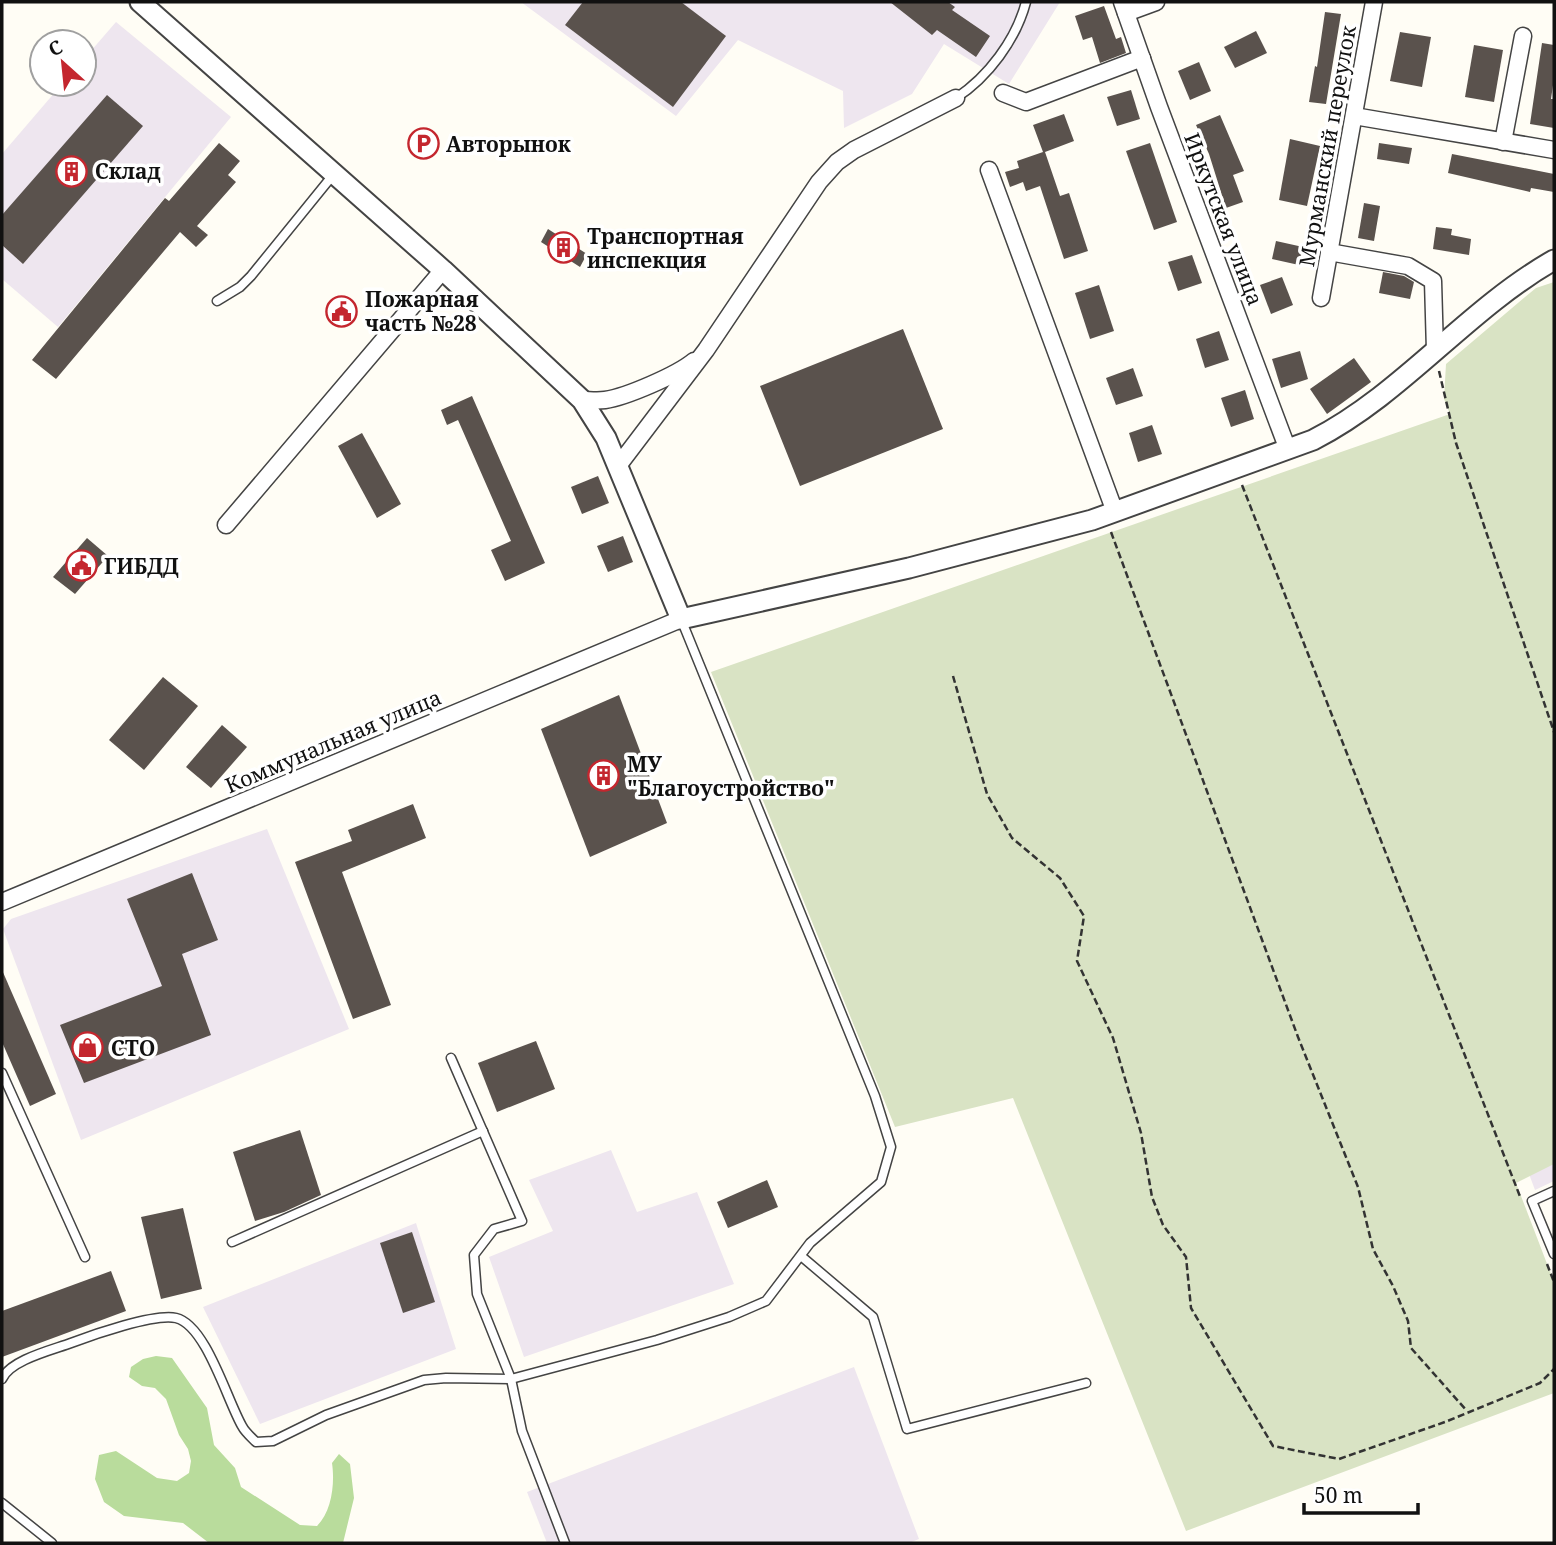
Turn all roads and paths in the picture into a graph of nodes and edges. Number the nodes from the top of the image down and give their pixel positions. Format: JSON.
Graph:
{"nodes":[{"id":1,"x":140,"y":2,"type":"edge"},
{"id":2,"x":1026,"y":2,"type":"edge"},
{"id":3,"x":1156,"y":2,"type":"edge"},
{"id":4,"x":1374,"y":2,"type":"edge"},
{"id":5,"x":1124,"y":7,"type":"edge"},
{"id":6,"x":1523,"y":36,"type":"dead end"},
{"id":7,"x":1142,"y":58,"type":"junction"},
{"id":8,"x":1003,"y":93,"type":"dead end"},
{"id":9,"x":956,"y":98,"type":"joint"},
{"id":10,"x":1354,"y":116,"type":"junction"},
{"id":11,"x":1503,"y":142,"type":"junction"},
{"id":12,"x":1554,"y":150,"type":"edge"},
{"id":13,"x":989,"y":170,"type":"dead end"},
{"id":14,"x":333,"y":175,"type":"junction"},
{"id":15,"x":1329,"y":251,"type":"junction"},
{"id":16,"x":1554,"y":260,"type":"edge"},
{"id":17,"x":443,"y":270,"type":"junction"},
{"id":18,"x":1321,"y":298,"type":"dead end"},
{"id":19,"x":217,"y":301,"type":"dead end"},
{"id":20,"x":706,"y":350,"type":"junction"},
{"id":21,"x":1435,"y":351,"type":"junction"},
{"id":22,"x":582,"y":400,"type":"junction"},
{"id":23,"x":1288,"y":450,"type":"junction"},
{"id":24,"x":618,"y":466,"type":"junction"},
{"id":25,"x":1235,"y":469,"type":"junction"},
{"id":26,"x":1110,"y":514,"type":"junction"},
{"id":27,"x":226,"y":524,"type":"dead end"},
{"id":28,"x":681,"y":619,"type":"junction"},
{"id":29,"x":953,"y":676,"type":"dead end"},
{"id":30,"x":1554,"y":732,"type":"edge"},
{"id":31,"x":2,"y":902,"type":"edge"},
{"id":32,"x":451,"y":1058,"type":"dead end"},
{"id":33,"x":2,"y":1073,"type":"edge"},
{"id":34,"x":483,"y":1131,"type":"junction"},
{"id":35,"x":1554,"y":1191,"type":"edge"},
{"id":36,"x":1525,"y":1210,"type":"dead end"},
{"id":37,"x":232,"y":1242,"type":"dead end"},
{"id":38,"x":1554,"y":1254,"type":"edge"},
{"id":39,"x":801,"y":1256,"type":"junction"},
{"id":40,"x":85,"y":1257,"type":"dead end"},
{"id":41,"x":1545,"y":1257,"type":"dead end"},
{"id":42,"x":1554,"y":1282,"type":"edge"},
{"id":43,"x":1554,"y":1368,"type":"edge"},
{"id":44,"x":512,"y":1379,"type":"junction"},
{"id":45,"x":2,"y":1380,"type":"edge"},
{"id":46,"x":1086,"y":1383,"type":"dead end"},
{"id":47,"x":1468,"y":1412,"type":"junction"},
{"id":48,"x":2,"y":1503,"type":"edge"},
{"id":49,"x":52,"y":1543,"type":"edge"},
{"id":50,"x":565,"y":1543,"type":"edge"}],
"edges":[{"from":1,"to":14,"type":"street"},
{"from":2,"to":9,"type":"lane"},
{"from":3,"to":5,"type":"street"},
{"from":4,"to":10,"type":"street","name":"Мурманский переулок"},
{"from":5,"to":7,"type":"street","name":"Иркутская улица"},
{"from":6,"to":11,"type":"street"},
{"from":7,"to":8,"type":"street"},
{"from":7,"to":23,"type":"street","name":"Иркутская улица"},
{"from":9,"to":20,"type":"street"},
{"from":10,"to":11,"type":"street"},
{"from":10,"to":15,"type":"street","name":"Мурманский переулок"},
{"from":11,"to":12,"type":"street"},
{"from":13,"to":26,"type":"street"},
{"from":14,"to":17,"type":"street"},
{"from":14,"to":19,"type":"lane"},
{"from":15,"to":18,"type":"street","name":"Мурманский переулок"},
{"from":15,"to":21,"type":"street"},
{"from":16,"to":21,"type":"street"},
{"from":17,"to":22,"type":"street"},
{"from":17,"to":27,"type":"street"},
{"from":20,"to":22,"type":"street"},
{"from":20,"to":24,"type":"street"},
{"from":21,"to":23,"type":"street"},
{"from":21,"to":30,"type":"path"},
{"from":22,"to":24,"type":"street"},
{"from":23,"to":25,"type":"street"},
{"from":24,"to":28,"type":"street"},
{"from":25,"to":26,"type":"street"},
{"from":25,"to":36,"type":"path"},
{"from":26,"to":28,"type":"street"},
{"from":26,"to":47,"type":"path"},
{"from":28,"to":31,"type":"street","name":"Коммунальная улица"},
{"from":28,"to":39,"type":"lane"},
{"from":29,"to":47,"type":"path"},
{"from":32,"to":34,"type":"lane"},
{"from":33,"to":40,"type":"lane"},
{"from":34,"to":37,"type":"lane"},
{"from":34,"to":44,"type":"lane"},
{"from":35,"to":38,"type":"lane"},
{"from":39,"to":44,"type":"lane"},
{"from":39,"to":46,"type":"lane"},
{"from":41,"to":42,"type":"path"},
{"from":43,"to":47,"type":"path"},
{"from":44,"to":45,"type":"lane"},
{"from":44,"to":50,"type":"lane"},
{"from":48,"to":49,"type":"lane"}]}
